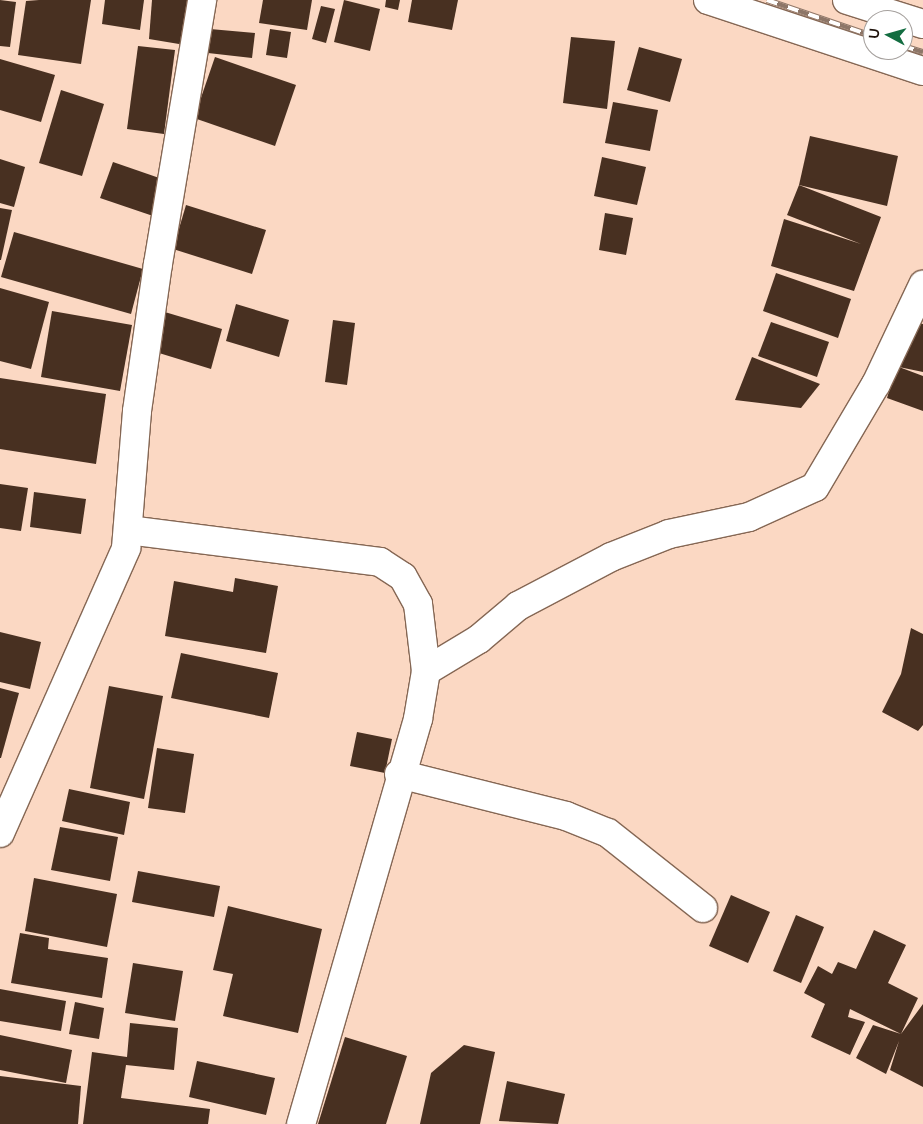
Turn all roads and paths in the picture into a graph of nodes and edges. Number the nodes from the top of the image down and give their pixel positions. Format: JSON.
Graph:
{"nodes":[{"id":1,"x":202,"y":0,"type":"edge"},
{"id":2,"x":708,"y":0,"type":"edge"},
{"id":3,"x":847,"y":0,"type":"edge"},
{"id":4,"x":923,"y":24,"type":"edge"},
{"id":5,"x":923,"y":72,"type":"edge"},
{"id":6,"x":923,"y":285,"type":"edge"},
{"id":7,"x":128,"y":530,"type":"junction"},
{"id":8,"x":426,"y":671,"type":"junction"},
{"id":9,"x":400,"y":774,"type":"junction"},
{"id":10,"x":0,"y":833,"type":"edge"},
{"id":11,"x":703,"y":908,"type":"dead end"},
{"id":12,"x":301,"y":1124,"type":"edge"}],
"edges":[{"from":1,"to":7,"type":"street"},
{"from":2,"to":5,"type":"street"},
{"from":3,"to":4,"type":"street"},
{"from":6,"to":8,"type":"street"},
{"from":7,"to":8,"type":"street"},
{"from":7,"to":10,"type":"street"},
{"from":8,"to":9,"type":"street"},
{"from":9,"to":11,"type":"street"},
{"from":9,"to":12,"type":"street"}]}
